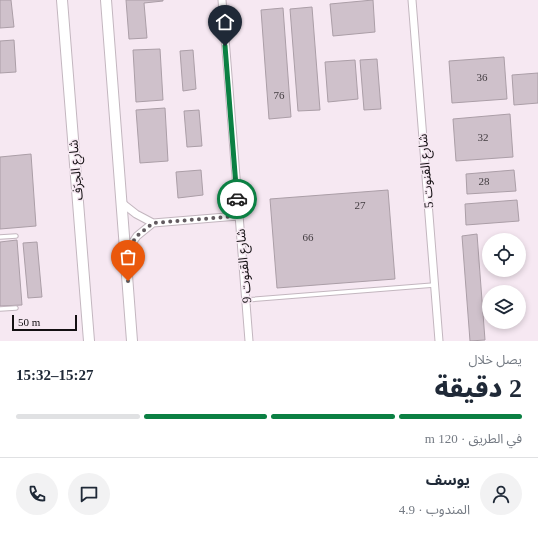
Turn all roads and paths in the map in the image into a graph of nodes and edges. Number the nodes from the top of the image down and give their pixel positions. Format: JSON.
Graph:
{"nodes":[{"id":1,"x":62,"y":0,"type":"edge"},
{"id":2,"x":106,"y":0,"type":"edge"},
{"id":3,"x":222,"y":0,"type":"edge"},
{"id":4,"x":412,"y":0,"type":"edge"},
{"id":5,"x":122,"y":203,"type":"junction"},
{"id":6,"x":238,"y":216,"type":"junction"},
{"id":7,"x":153,"y":223,"type":"junction"},
{"id":8,"x":16,"y":236,"type":"dead end"},
{"id":9,"x":0,"y":237,"type":"edge"},
{"id":10,"x":126,"y":252,"type":"junction"},
{"id":11,"x":434,"y":286,"type":"junction"},
{"id":12,"x":246,"y":300,"type":"junction"},
{"id":13,"x":16,"y":308,"type":"dead end"},
{"id":14,"x":0,"y":309,"type":"edge"},
{"id":15,"x":89,"y":341,"type":"edge"},
{"id":16,"x":132,"y":341,"type":"edge"},
{"id":17,"x":249,"y":341,"type":"edge"},
{"id":18,"x":439,"y":341,"type":"edge"}],
"edges":[{"from":1,"to":15,"type":"street","name":"شارع الحِرَف"},
{"from":2,"to":5,"type":"street"},
{"from":3,"to":6,"type":"street","name":"شارع القنوت 9"},
{"from":4,"to":11,"type":"street","name":"شارع القنوت 5"},
{"from":5,"to":7,"type":"street"},
{"from":5,"to":10,"type":"street"},
{"from":6,"to":7,"type":"street"},
{"from":6,"to":12,"type":"street","name":"شارع القنوت 9"},
{"from":7,"to":10,"type":"street"},
{"from":8,"to":9,"type":"lane"},
{"from":10,"to":16,"type":"street"},
{"from":11,"to":12,"type":"lane"},
{"from":11,"to":18,"type":"street","name":"شارع القنوت 5"},
{"from":12,"to":17,"type":"street","name":"شارع القنوت 9"},
{"from":13,"to":14,"type":"lane"}]}
